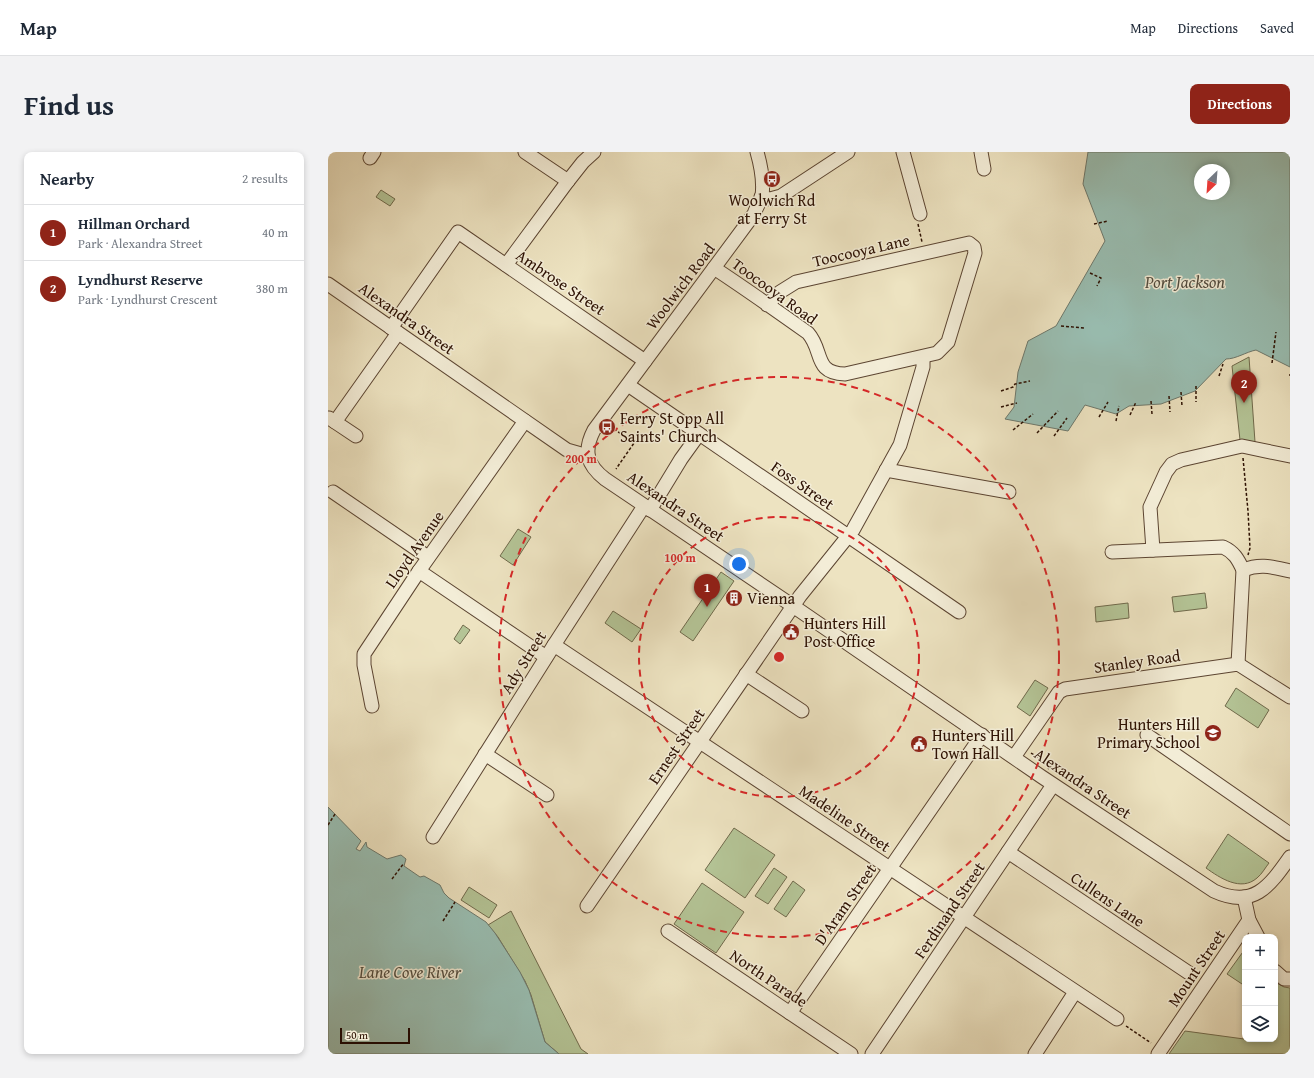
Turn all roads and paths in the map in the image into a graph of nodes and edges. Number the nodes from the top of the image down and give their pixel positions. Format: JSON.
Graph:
{"nodes":[{"id":1,"x":525,"y":152,"type":"edge"},
{"id":2,"x":594,"y":152,"type":"edge"},
{"id":3,"x":757,"y":152,"type":"edge"},
{"id":4,"x":848,"y":152,"type":"edge"},
{"id":5,"x":902,"y":152,"type":"edge"},
{"id":6,"x":981,"y":152,"type":"edge"},
{"id":7,"x":984,"y":169,"type":"dead end"},
{"id":8,"x":568,"y":181,"type":"junction"},
{"id":9,"x":761,"y":198,"type":"junction"},
{"id":10,"x":920,"y":214,"type":"joint"},
{"id":11,"x":1108,"y":221,"type":"dead end"},
{"id":12,"x":1094,"y":224,"type":"dead end"},
{"id":13,"x":969,"y":243,"type":"joint"},
{"id":14,"x":924,"y":253,"type":"junction"},
{"id":15,"x":506,"y":265,"type":"junction"},
{"id":16,"x":714,"y":268,"type":"junction"},
{"id":17,"x":1090,"y":273,"type":"dead end"},
{"id":18,"x":328,"y":284,"type":"edge"},
{"id":19,"x":1097,"y":286,"type":"dead end"},
{"id":20,"x":767,"y":305,"type":"junction"},
{"id":21,"x":1061,"y":326,"type":"dead end"},
{"id":22,"x":1084,"y":328,"type":"dead end"},
{"id":23,"x":395,"y":330,"type":"junction"},
{"id":24,"x":1276,"y":332,"type":"dead end"},
{"id":25,"x":923,"y":357,"type":"junction"},
{"id":26,"x":645,"y":361,"type":"junction"},
{"id":27,"x":1272,"y":363,"type":"dead end"},
{"id":28,"x":1223,"y":364,"type":"dead end"},
{"id":29,"x":1219,"y":376,"type":"dead end"},
{"id":30,"x":1030,"y":381,"type":"dead end"},
{"id":31,"x":628,"y":385,"type":"junction"},
{"id":32,"x":1196,"y":386,"type":"dead end"},
{"id":33,"x":1001,"y":391,"type":"dead end"},
{"id":34,"x":1181,"y":392,"type":"dead end"},
{"id":35,"x":1169,"y":396,"type":"dead end"},
{"id":36,"x":1108,"y":402,"type":"dead end"},
{"id":37,"x":1136,"y":402,"type":"dead end"},
{"id":38,"x":1151,"y":402,"type":"dead end"},
{"id":39,"x":1196,"y":402,"type":"dead end"},
{"id":40,"x":1017,"y":404,"type":"dead end"},
{"id":41,"x":1119,"y":406,"type":"dead end"},
{"id":42,"x":1182,"y":406,"type":"dead end"},
{"id":43,"x":1001,"y":407,"type":"dead end"},
{"id":44,"x":1058,"y":411,"type":"dead end"},
{"id":45,"x":1170,"y":412,"type":"dead end"},
{"id":46,"x":1033,"y":414,"type":"dead end"},
{"id":47,"x":1152,"y":414,"type":"dead end"},
{"id":48,"x":1130,"y":415,"type":"dead end"},
{"id":49,"x":1099,"y":417,"type":"dead end"},
{"id":50,"x":1068,"y":418,"type":"dead end"},
{"id":51,"x":332,"y":419,"type":"edge"},
{"id":52,"x":525,"y":421,"type":"junction"},
{"id":53,"x":1116,"y":421,"type":"dead end"},
{"id":54,"x":614,"y":429,"type":"dead end"},
{"id":55,"x":1013,"y":430,"type":"dead end"},
{"id":56,"x":1037,"y":433,"type":"dead end"},
{"id":57,"x":699,"y":434,"type":"junction"},
{"id":58,"x":356,"y":436,"type":"dead end"},
{"id":59,"x":1054,"y":436,"type":"dead end"},
{"id":60,"x":1242,"y":446,"type":"junction"},
{"id":61,"x":588,"y":456,"type":"junction"},
{"id":62,"x":1290,"y":456,"type":"edge"},
{"id":63,"x":616,"y":470,"type":"dead end"},
{"id":64,"x":886,"y":470,"type":"junction"},
{"id":65,"x":333,"y":492,"type":"dead end"},
{"id":66,"x":1008,"y":492,"type":"dead end"},
{"id":67,"x":647,"y":508,"type":"junction"},
{"id":68,"x":847,"y":536,"type":"junction"},
{"id":69,"x":1152,"y":550,"type":"junction"},
{"id":70,"x":1112,"y":552,"type":"dead end"},
{"id":71,"x":428,"y":557,"type":"junction"},
{"id":72,"x":1243,"y":570,"type":"junction"},
{"id":73,"x":419,"y":571,"type":"junction"},
{"id":74,"x":1290,"y":571,"type":"edge"},
{"id":75,"x":793,"y":606,"type":"junction"},
{"id":76,"x":959,"y":612,"type":"dead end"},
{"id":77,"x":554,"y":645,"type":"junction"},
{"id":78,"x":546,"y":657,"type":"junction"},
{"id":79,"x":1238,"y":664,"type":"junction"},
{"id":80,"x":746,"y":674,"type":"junction"},
{"id":81,"x":1290,"y":697,"type":"edge"},
{"id":82,"x":372,"y":706,"type":"dead end"},
{"id":83,"x":802,"y":711,"type":"dead end"},
{"id":84,"x":982,"y":735,"type":"junction"},
{"id":85,"x":1147,"y":735,"type":"dead end"},
{"id":86,"x":700,"y":742,"type":"junction"},
{"id":87,"x":1027,"y":749,"type":"dead end"},
{"id":88,"x":485,"y":754,"type":"junction"},
{"id":89,"x":1014,"y":757,"type":"junction"},
{"id":90,"x":1046,"y":771,"type":"dead end"},
{"id":91,"x":1053,"y":785,"type":"junction"},
{"id":92,"x":547,"y":795,"type":"dead end"},
{"id":93,"x":335,"y":814,"type":"dead end"},
{"id":94,"x":328,"y":825,"type":"edge"},
{"id":95,"x":1290,"y":834,"type":"edge"},
{"id":96,"x":433,"y":837,"type":"dead end"},
{"id":97,"x":1008,"y":852,"type":"junction"},
{"id":98,"x":1290,"y":857,"type":"edge"},
{"id":99,"x":404,"y":863,"type":"dead end"},
{"id":100,"x":890,"y":868,"type":"junction"},
{"id":101,"x":392,"y":879,"type":"dead end"},
{"id":102,"x":1244,"y":897,"type":"junction"},
{"id":103,"x":455,"y":902,"type":"dead end"},
{"id":104,"x":587,"y":906,"type":"dead end"},
{"id":105,"x":964,"y":918,"type":"junction"},
{"id":106,"x":1249,"y":920,"type":"junction"},
{"id":107,"x":443,"y":921,"type":"dead end"},
{"id":108,"x":668,"y":931,"type":"dead end"},
{"id":109,"x":1256,"y":934,"type":"edge"},
{"id":110,"x":1189,"y":973,"type":"dead end"},
{"id":111,"x":1278,"y":974,"type":"edge"},
{"id":112,"x":1290,"y":979,"type":"edge"},
{"id":113,"x":1075,"y":992,"type":"junction"},
{"id":114,"x":790,"y":1012,"type":"junction"},
{"id":115,"x":1117,"y":1019,"type":"joint"},
{"id":116,"x":1159,"y":1052,"type":"edge"},
{"id":117,"x":851,"y":1054,"type":"edge"},
{"id":118,"x":872,"y":1054,"type":"edge"},
{"id":119,"x":1035,"y":1054,"type":"edge"}],
"edges":[{"from":1,"to":8,"type":"street"},
{"from":2,"to":8,"type":"street"},
{"from":3,"to":9,"type":"street","name":"Woolwich Road"},
{"from":4,"to":9,"type":"street"},
{"from":5,"to":10,"type":"street"},
{"from":6,"to":7,"type":"street"},
{"from":8,"to":15,"type":"street"},
{"from":9,"to":16,"type":"street","name":"Woolwich Road"},
{"from":10,"to":14,"type":"path"},
{"from":11,"to":12,"type":"path"},
{"from":13,"to":14,"type":"street","name":"Toocooya Lane"},
{"from":13,"to":25,"type":"street","name":"Toocooya Road"},
{"from":14,"to":20,"type":"street","name":"Toocooya Lane"},
{"from":15,"to":23,"type":"street","name":"Ambrose Street"},
{"from":15,"to":26,"type":"street","name":"Ambrose Street"},
{"from":16,"to":20,"type":"street","name":"Toocooya Road"},
{"from":16,"to":26,"type":"street","name":"Woolwich Road"},
{"from":17,"to":19,"type":"path"},
{"from":18,"to":23,"type":"street","name":"Alexandra Street"},
{"from":20,"to":25,"type":"street","name":"Toocooya Road"},
{"from":21,"to":22,"type":"path"},
{"from":23,"to":51,"type":"street"},
{"from":23,"to":52,"type":"street","name":"Alexandra Street"},
{"from":24,"to":27,"type":"path"},
{"from":25,"to":64,"type":"street","name":"Ernest Street"},
{"from":26,"to":31,"type":"street","name":"Woolwich Road"},
{"from":28,"to":29,"type":"path"},
{"from":30,"to":33,"type":"path"},
{"from":31,"to":57,"type":"street","name":"Foss Street"},
{"from":31,"to":61,"type":"street","name":"Woolwich Road"},
{"from":32,"to":39,"type":"path"},
{"from":34,"to":42,"type":"path"},
{"from":35,"to":45,"type":"path"},
{"from":36,"to":49,"type":"path"},
{"from":37,"to":48,"type":"path"},
{"from":38,"to":47,"type":"path"},
{"from":40,"to":43,"type":"path"},
{"from":41,"to":53,"type":"path"},
{"from":44,"to":56,"type":"path"},
{"from":46,"to":55,"type":"path"},
{"from":50,"to":59,"type":"path"},
{"from":51,"to":58,"type":"street"},
{"from":52,"to":61,"type":"street","name":"Alexandra Street"},
{"from":52,"to":71,"type":"street","name":"Lloyd Avenue"},
{"from":54,"to":63,"type":"path"},
{"from":57,"to":67,"type":"street","name":"Ady Street"},
{"from":57,"to":68,"type":"street","name":"Foss Street"},
{"from":60,"to":62,"type":"street"},
{"from":60,"to":69,"type":"street"},
{"from":60,"to":72,"type":"path"},
{"from":61,"to":67,"type":"street","name":"Alexandra Street"},
{"from":64,"to":66,"type":"street"},
{"from":64,"to":68,"type":"street","name":"Ernest Street"},
{"from":65,"to":71,"type":"street"},
{"from":67,"to":75,"type":"street","name":"Alexandra Street"},
{"from":67,"to":77,"type":"street","name":"Ady Street"},
{"from":68,"to":75,"type":"street","name":"Ernest Street"},
{"from":68,"to":76,"type":"street","name":"Foss Street"},
{"from":69,"to":70,"type":"street"},
{"from":69,"to":72,"type":"street"},
{"from":71,"to":73,"type":"street","name":"Lloyd Avenue"},
{"from":72,"to":74,"type":"street"},
{"from":72,"to":79,"type":"street"},
{"from":73,"to":78,"type":"street"},
{"from":73,"to":82,"type":"street","name":"Lloyd Avenue"},
{"from":75,"to":80,"type":"street","name":"Ernest Street"},
{"from":75,"to":84,"type":"street","name":"Alexandra Street"},
{"from":77,"to":78,"type":"street","name":"Ady Street"},
{"from":77,"to":86,"type":"street","name":"Madeline Street"},
{"from":78,"to":88,"type":"street","name":"Ady Street"},
{"from":79,"to":81,"type":"street"},
{"from":79,"to":89,"type":"street","name":"Stanley Road"},
{"from":80,"to":83,"type":"street"},
{"from":80,"to":86,"type":"street","name":"Ernest Street"},
{"from":84,"to":89,"type":"street","name":"Alexandra Street"},
{"from":84,"to":100,"type":"street","name":"D'Aram Street"},
{"from":85,"to":95,"type":"street"},
{"from":86,"to":100,"type":"street","name":"Madeline Street"},
{"from":86,"to":104,"type":"street","name":"Ernest Street"},
{"from":87,"to":90,"type":"path"},
{"from":88,"to":92,"type":"street"},
{"from":88,"to":96,"type":"street","name":"Ady Street"},
{"from":89,"to":91,"type":"street","name":"Alexandra Street"},
{"from":91,"to":97,"type":"street","name":"Ferdinand Street"},
{"from":91,"to":102,"type":"street","name":"Alexandra Street"},
{"from":93,"to":94,"type":"path"},
{"from":97,"to":105,"type":"street","name":"Ferdinand Street"},
{"from":97,"to":110,"type":"street","name":"Cullens Lane"},
{"from":98,"to":102,"type":"street","name":"Alexandra Street"},
{"from":99,"to":101,"type":"path"},
{"from":100,"to":105,"type":"street","name":"Madeline Street"},
{"from":100,"to":114,"type":"street","name":"D'Aram Street"},
{"from":102,"to":106,"type":"street"},
{"from":103,"to":107,"type":"path"},
{"from":105,"to":113,"type":"street","name":"Madeline Street"},
{"from":105,"to":118,"type":"street","name":"Ferdinand Street"},
{"from":106,"to":109,"type":"street"},
{"from":106,"to":116,"type":"street","name":"Mount Street"},
{"from":108,"to":114,"type":"street","name":"North Parade"},
{"from":111,"to":112,"type":"street"},
{"from":113,"to":115,"type":"street","name":"Madeline Street"},
{"from":113,"to":119,"type":"street"},
{"from":114,"to":117,"type":"street","name":"North Parade"},
{"from":115,"to":116,"type":"path"}]}
